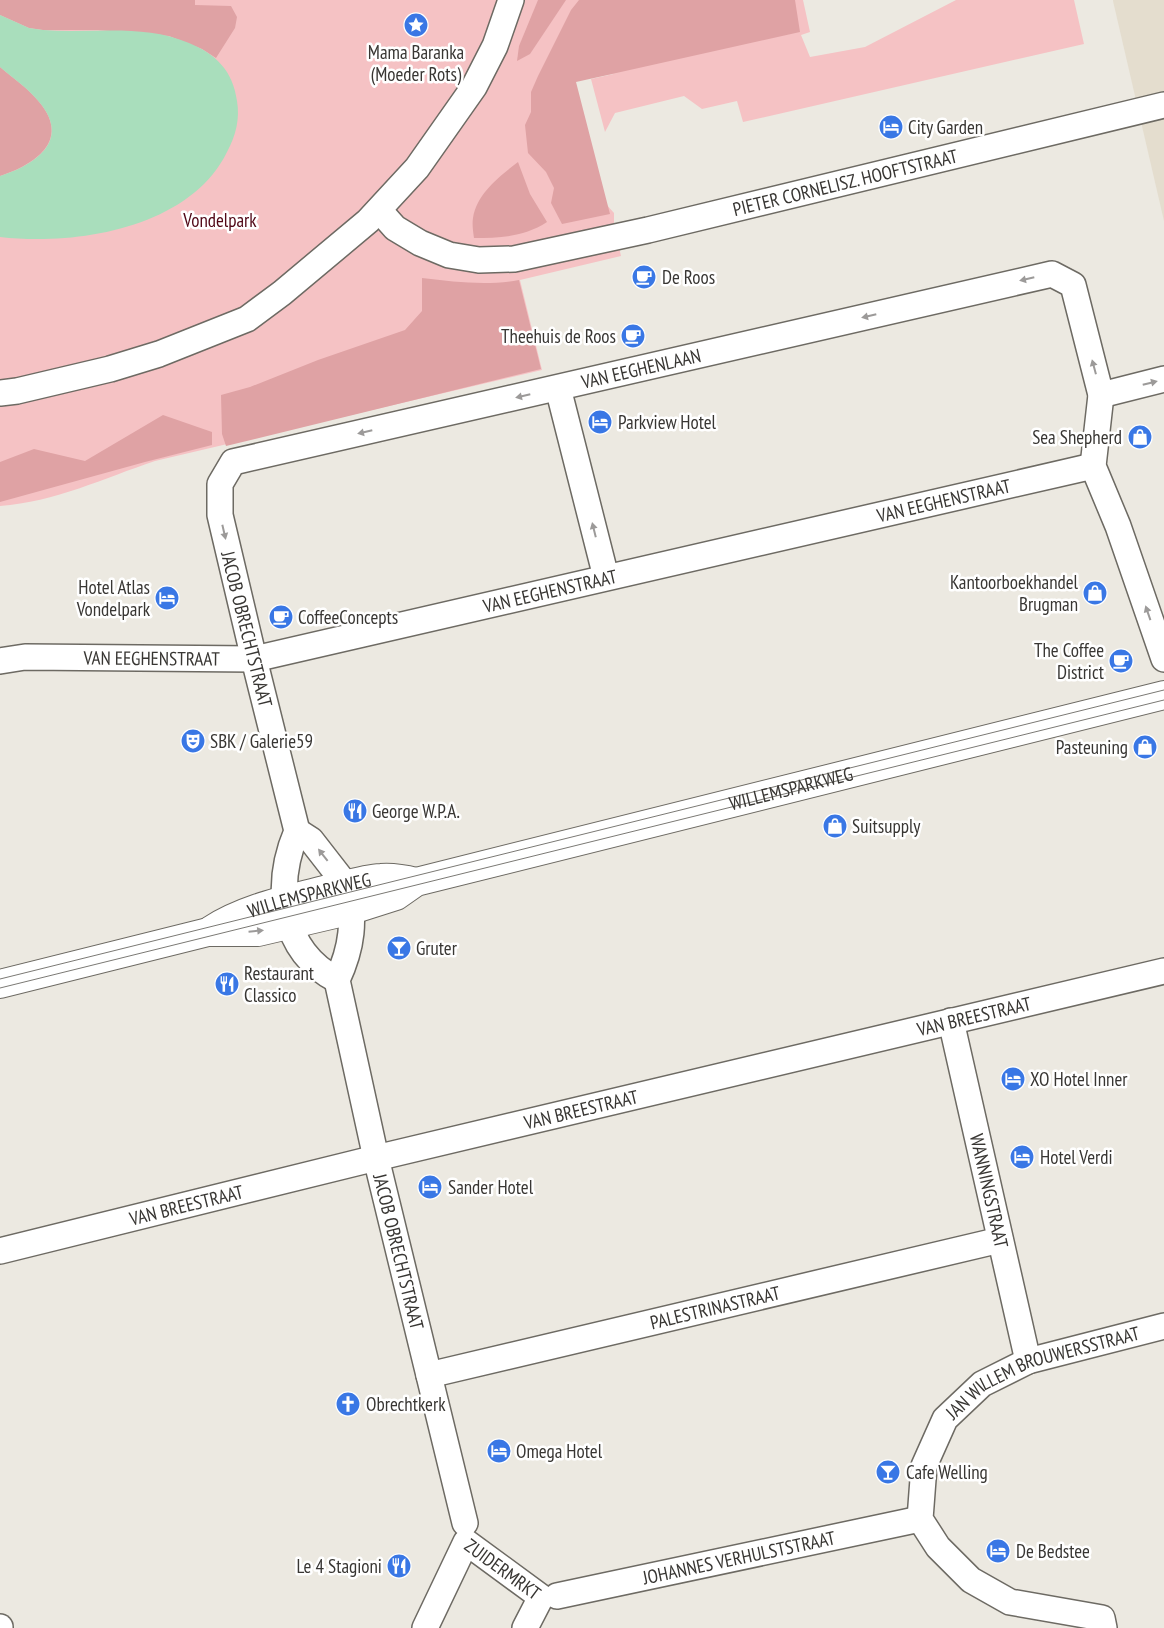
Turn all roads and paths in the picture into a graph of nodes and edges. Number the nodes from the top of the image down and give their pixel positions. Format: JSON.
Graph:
{"nodes":[{"id":1,"x":511,"y":0,"type":"edge"},
{"id":2,"x":1164,"y":105,"type":"edge"},
{"id":3,"x":378,"y":210,"type":"junction"},
{"id":4,"x":1164,"y":379,"type":"edge"},
{"id":5,"x":558,"y":388,"type":"junction"},
{"id":6,"x":0,"y":393,"type":"edge"},
{"id":7,"x":1101,"y":395,"type":"junction"},
{"id":8,"x":1094,"y":466,"type":"junction"},
{"id":9,"x":220,"y":484,"type":"joint"},
{"id":10,"x":606,"y":577,"type":"junction"},
{"id":11,"x":254,"y":659,"type":"junction"},
{"id":12,"x":1164,"y":659,"type":"edge"},
{"id":13,"x":0,"y":661,"type":"edge"},
{"id":14,"x":1164,"y":695,"type":"edge"},
{"id":15,"x":297,"y":830,"type":"junction"},
{"id":16,"x":349,"y":897,"type":"junction"},
{"id":17,"x":286,"y":913,"type":"junction"},
{"id":18,"x":1163,"y":972,"type":"edge"},
{"id":19,"x":337,"y":980,"type":"junction"},
{"id":20,"x":0,"y":984,"type":"edge"},
{"id":21,"x":951,"y":1021,"type":"junction"},
{"id":22,"x":376,"y":1158,"type":"junction"},
{"id":23,"x":1000,"y":1240,"type":"junction"},
{"id":24,"x":0,"y":1250,"type":"edge"},
{"id":25,"x":1164,"y":1326,"type":"edge"},
{"id":26,"x":1028,"y":1361,"type":"junction"},
{"id":27,"x":429,"y":1375,"type":"junction"},
{"id":28,"x":920,"y":1520,"type":"junction"},
{"id":29,"x":465,"y":1523,"type":"junction"},
{"id":30,"x":557,"y":1596,"type":"junction"},
{"id":31,"x":1103,"y":1623,"type":"edge"},
{"id":32,"x":414,"y":1628,"type":"edge"},
{"id":33,"x":425,"y":1628,"type":"edge"},
{"id":34,"x":525,"y":1628,"type":"edge"},
{"id":35,"x":540,"y":1628,"type":"edge"}],
"edges":[{"from":1,"to":3,"type":"street"},
{"from":2,"to":3,"type":"street","name":"PIETER CORNELISZ. HOOFTSTRAAT"},
{"from":3,"to":6,"type":"street"},
{"from":7,"to":4,"type":"street","one_way":true},
{"from":7,"to":5,"type":"street","name":"VAN EEGHENLAAN","one_way":true},
{"from":5,"to":9,"type":"street","name":"VAN EEGHENLAAN","one_way":true},
{"from":10,"to":5,"type":"street","one_way":true},
{"from":7,"to":8,"type":"street"},
{"from":8,"to":10,"type":"street","name":"VAN EEGHENSTRAAT"},
{"from":12,"to":8,"type":"street","one_way":true},
{"from":9,"to":11,"type":"street","name":"JACOB OBRECHTSTRAAT","one_way":true},
{"from":10,"to":11,"type":"street","name":"VAN EEGHENSTRAAT"},
{"from":11,"to":13,"type":"street","name":"VAN EEGHENSTRAAT"},
{"from":11,"to":15,"type":"street","name":"JACOB OBRECHTSTRAAT"},
{"from":14,"to":16,"type":"street","name":"WILLEMSPARKWEG"},
{"from":16,"to":15,"type":"street","one_way":true},
{"from":15,"to":17,"type":"street"},
{"from":16,"to":17,"type":"street","name":"WILLEMSPARKWEG"},
{"from":16,"to":19,"type":"street"},
{"from":17,"to":19,"type":"street"},
{"from":17,"to":20,"type":"street","name":"WILLEMSPARKWEG"},
{"from":18,"to":21,"type":"street","name":"VAN BREESTRAAT"},
{"from":19,"to":22,"type":"street","name":"JACOB OBRECHTSTRAAT"},
{"from":21,"to":22,"type":"street","name":"VAN BREESTRAAT"},
{"from":21,"to":23,"type":"street","name":"WANNINGSTRAAT"},
{"from":22,"to":24,"type":"street","name":"VAN BREESTRAAT"},
{"from":22,"to":27,"type":"street","name":"JACOB OBRECHTSTRAAT"},
{"from":23,"to":26,"type":"street","name":"WANNINGSTRAAT"},
{"from":23,"to":27,"type":"street","name":"PALESTRINASTRAAT"},
{"from":25,"to":26,"type":"street","name":"JAN WILLEM BROUWERSSTRAAT"},
{"from":26,"to":28,"type":"street","name":"JAN WILLEM BROUWERSSTRAAT"},
{"from":27,"to":29,"type":"street","name":"JACOB OBRECHTSTRAAT"},
{"from":28,"to":30,"type":"street","name":"JOHANNES VERHULSTSTRAAT"},
{"from":28,"to":31,"type":"street"},
{"from":29,"to":30,"type":"street"},
{"from":29,"to":32,"type":"street"},
{"from":30,"to":35,"type":"street"},
{"from":33,"to":34,"type":"street","name":"ZUIDERMRKT"}]}
